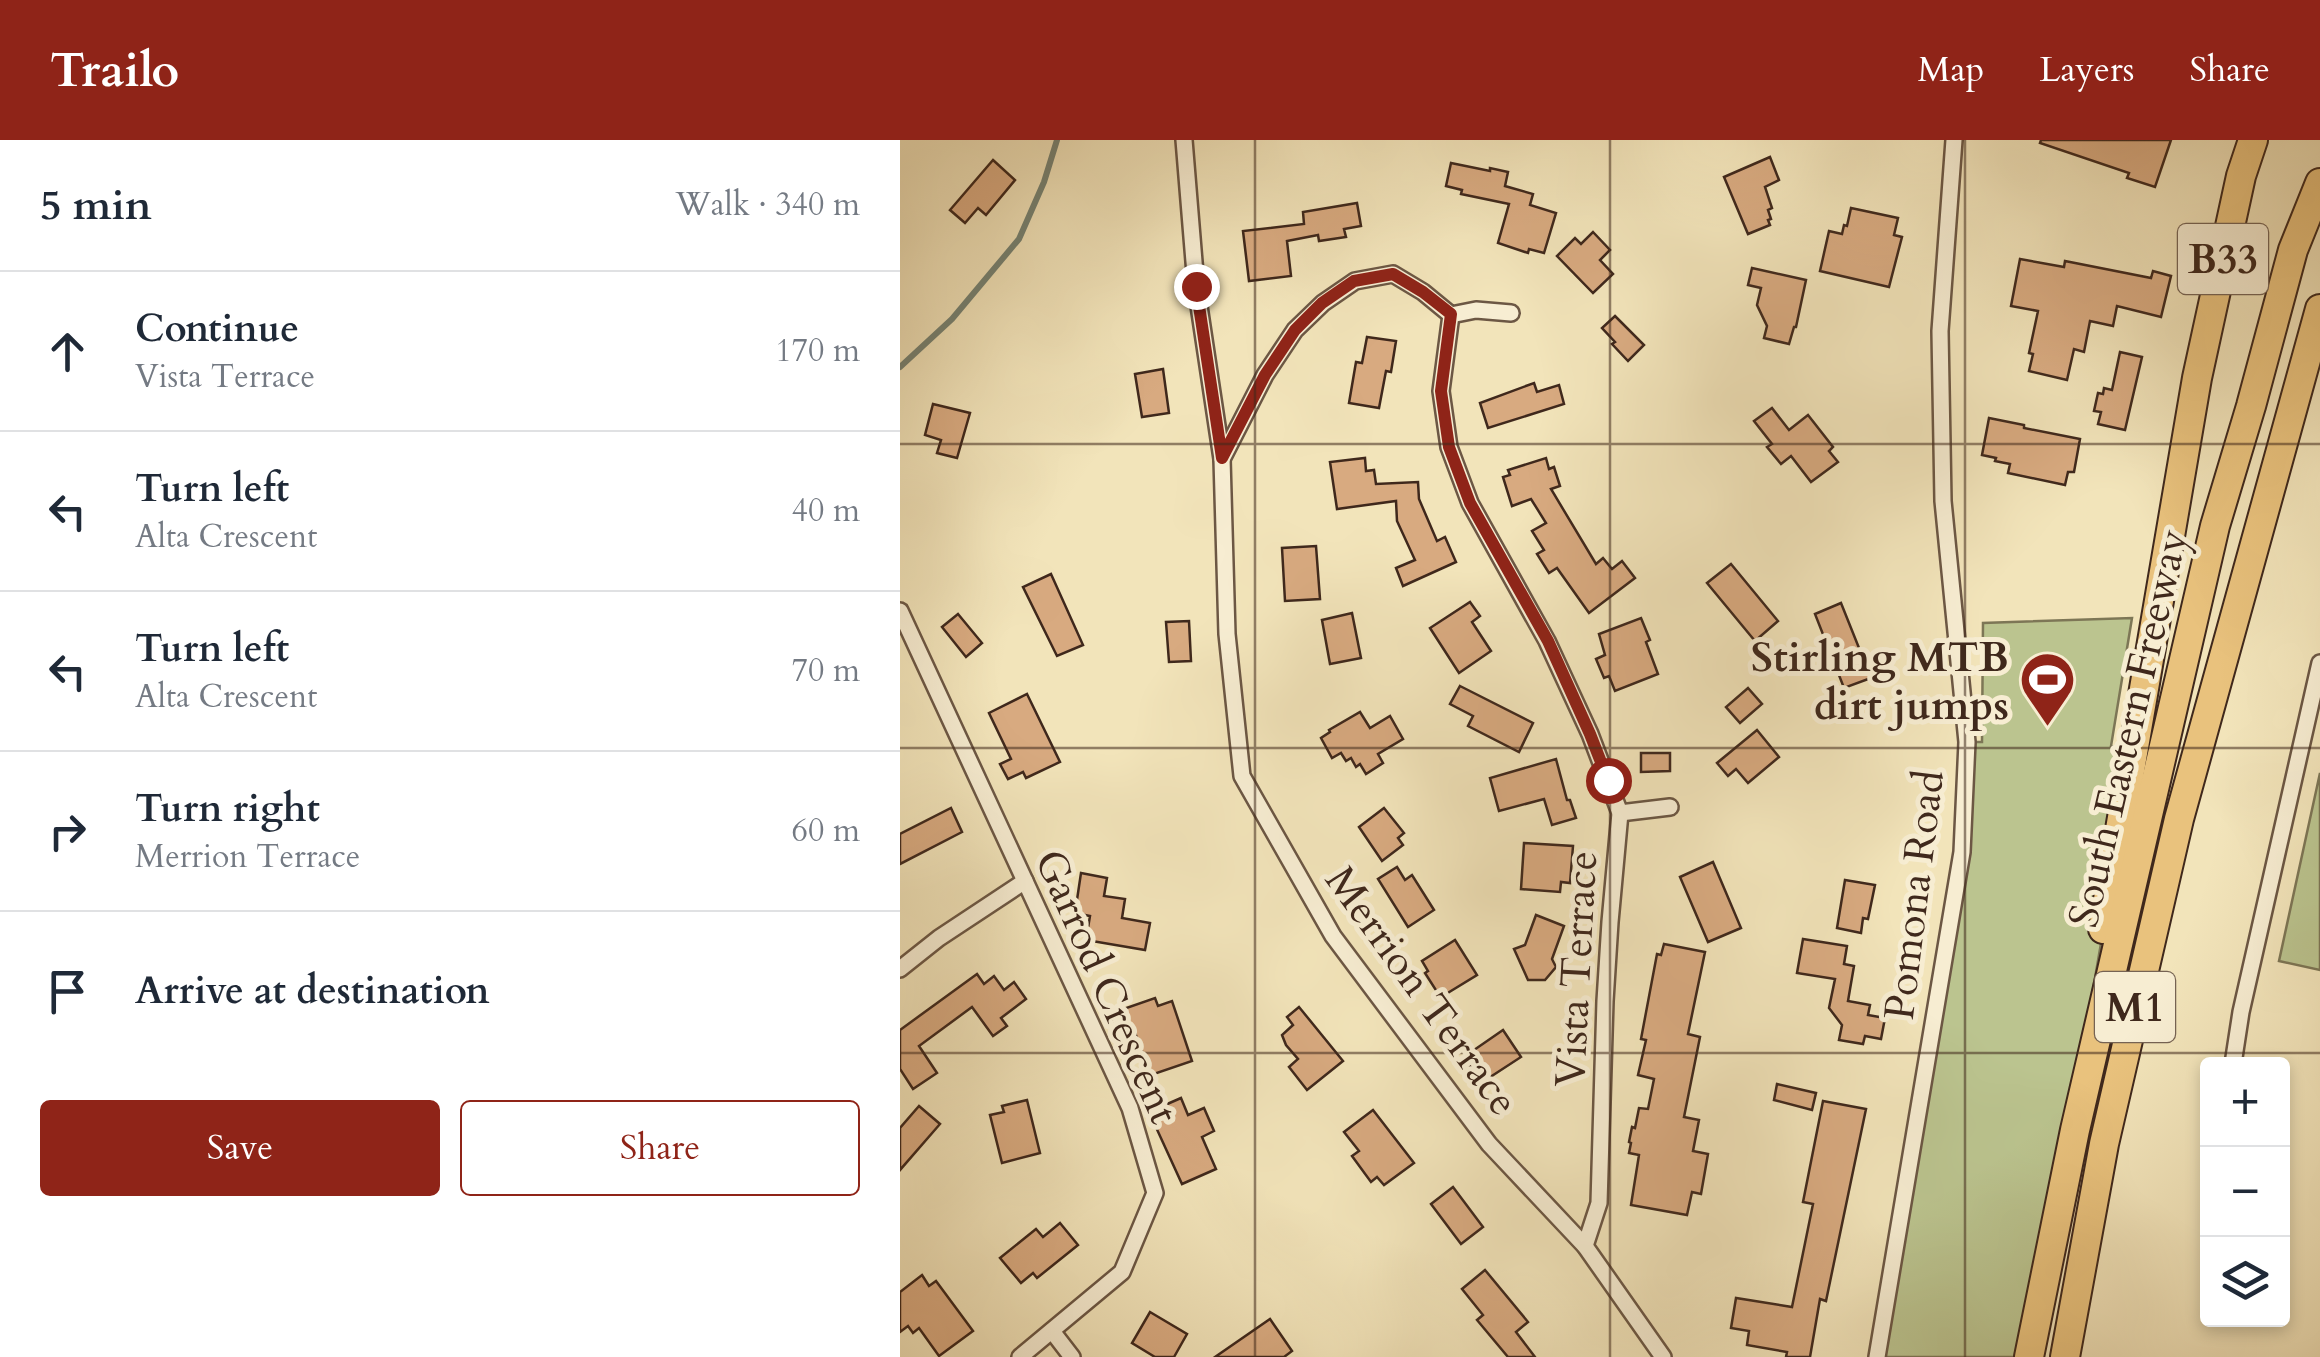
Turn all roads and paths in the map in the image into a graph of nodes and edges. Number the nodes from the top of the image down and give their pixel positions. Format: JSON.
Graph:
{"nodes":[{"id":1,"x":1184,"y":140,"type":"edge"},
{"id":2,"x":1954,"y":140,"type":"edge"},
{"id":3,"x":2253,"y":140,"type":"edge"},
{"id":4,"x":2320,"y":183,"type":"edge"},
{"id":5,"x":2320,"y":309,"type":"edge"},
{"id":6,"x":1511,"y":312,"type":"dead end"},
{"id":7,"x":1451,"y":314,"type":"junction"},
{"id":8,"x":1222,"y":458,"type":"junction"},
{"id":9,"x":900,"y":611,"type":"edge"},
{"id":10,"x":2320,"y":664,"type":"edge"},
{"id":11,"x":2317,"y":689,"type":"edge"},
{"id":12,"x":1670,"y":806,"type":"dead end"},
{"id":13,"x":1620,"y":814,"type":"junction"},
{"id":14,"x":1025,"y":881,"type":"junction"},
{"id":15,"x":900,"y":968,"type":"edge"},
{"id":16,"x":2235,"y":1057,"type":"edge"},
{"id":17,"x":2075,"y":1130,"type":"junction"},
{"id":18,"x":1586,"y":1246,"type":"junction"},
{"id":19,"x":1052,"y":1331,"type":"junction"},
{"id":20,"x":1020,"y":1357,"type":"edge"},
{"id":21,"x":1072,"y":1357,"type":"edge"},
{"id":22,"x":1663,"y":1357,"type":"edge"},
{"id":23,"x":1877,"y":1357,"type":"edge"},
{"id":24,"x":2029,"y":1357,"type":"edge"},
{"id":25,"x":2064,"y":1357,"type":"edge"}],
"edges":[{"from":1,"to":8,"type":"street","name":"Merrion Terrace"},
{"from":2,"to":23,"type":"street","name":"Pomona Road"},
{"from":3,"to":17,"type":"highway","number":"B33"},
{"from":4,"to":17,"type":"highway","name":"South Eastern Freeway","number":"M1"},
{"from":5,"to":25,"type":"highway","name":"South Eastern Freeway","number":"M1"},
{"from":6,"to":7,"type":"street"},
{"from":7,"to":8,"type":"street"},
{"from":7,"to":13,"type":"street","name":"Vista Terrace"},
{"from":8,"to":18,"type":"street","name":"Merrion Terrace"},
{"from":9,"to":14,"type":"street","name":"Garrod Crescent"},
{"from":10,"to":11,"type":"street"},
{"from":11,"to":16,"type":"street"},
{"from":12,"to":13,"type":"street","name":"Vista Terrace"},
{"from":13,"to":18,"type":"street","name":"Vista Terrace"},
{"from":14,"to":15,"type":"street"},
{"from":14,"to":19,"type":"street","name":"Garrod Crescent"},
{"from":17,"to":24,"type":"highway","name":"South Eastern Freeway","number":"M1"},
{"from":18,"to":22,"type":"street","name":"Merrion Terrace"},
{"from":19,"to":20,"type":"street","name":"Garrod Crescent"},
{"from":19,"to":21,"type":"street"}]}
